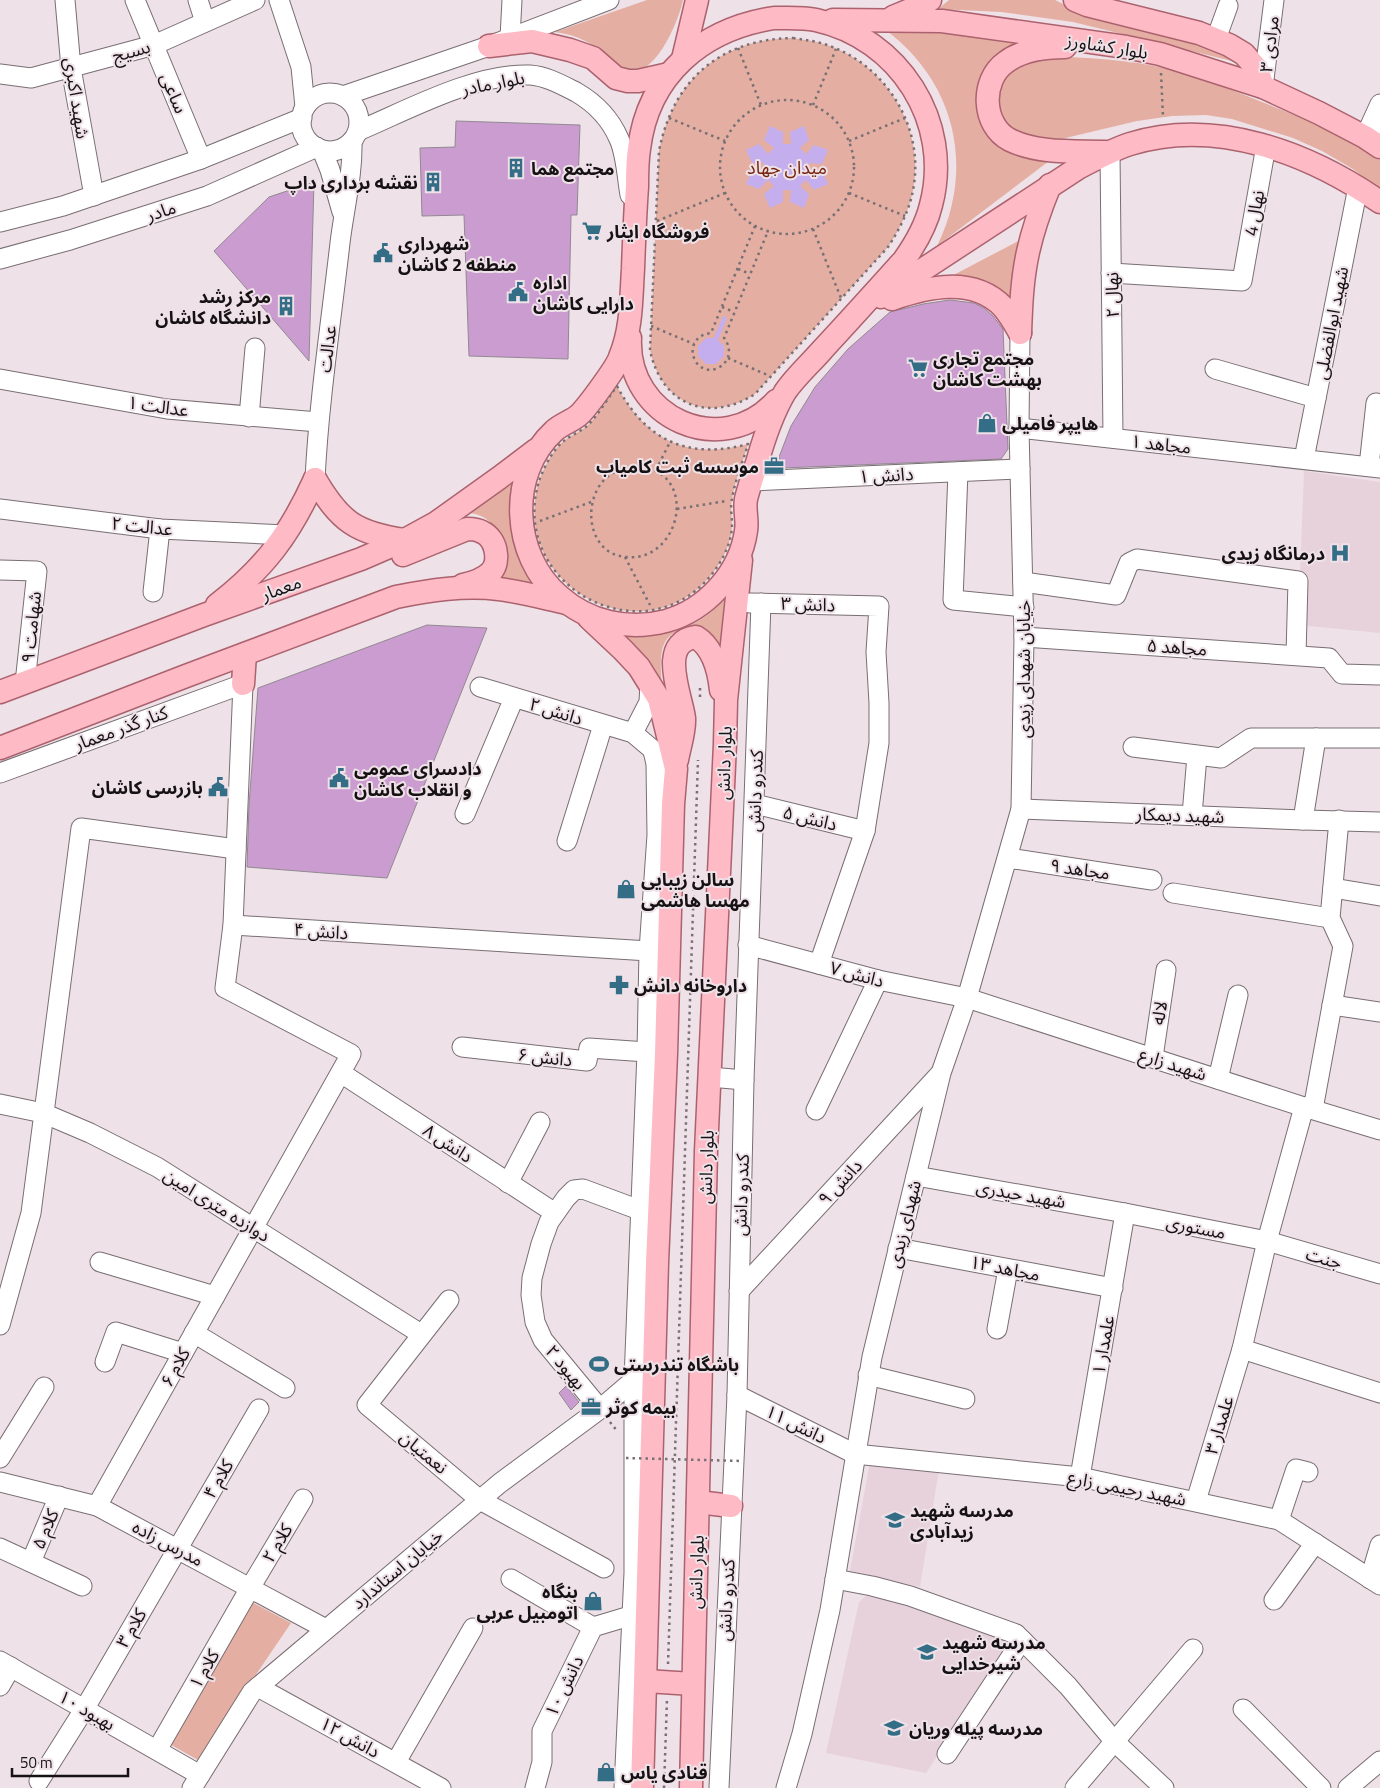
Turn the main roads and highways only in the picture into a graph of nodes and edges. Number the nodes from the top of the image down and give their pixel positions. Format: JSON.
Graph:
{"nodes":[{"id":1,"x":697,"y":0,"type":"edge"},
{"id":2,"x":767,"y":0,"type":"edge"},
{"id":3,"x":930,"y":0,"type":"edge"},
{"id":4,"x":1084,"y":2,"type":"edge"},
{"id":5,"x":804,"y":19,"type":"junction"},
{"id":6,"x":881,"y":21,"type":"junction"},
{"id":7,"x":489,"y":46,"type":"road end"},
{"id":8,"x":1126,"y":47,"type":"junction"},
{"id":9,"x":676,"y":67,"type":"junction"},
{"id":10,"x":1264,"y":87,"type":"junction"},
{"id":11,"x":1375,"y":140,"type":"edge"},
{"id":12,"x":1110,"y":152,"type":"junction"},
{"id":13,"x":1050,"y":185,"type":"junction"},
{"id":14,"x":1379,"y":203,"type":"edge"},
{"id":15,"x":849,"y":305,"type":"junction"},
{"id":16,"x":641,"y":326,"type":"junction"},
{"id":17,"x":779,"y":383,"type":"junction"},
{"id":18,"x":542,"y":444,"type":"junction"},
{"id":19,"x":405,"y":540,"type":"junction"},
{"id":20,"x":742,"y":547,"type":"junction"},
{"id":21,"x":361,"y":559,"type":"junction"},
{"id":22,"x":454,"y":588,"type":"junction"},
{"id":23,"x":575,"y":608,"type":"junction"},
{"id":24,"x":204,"y":616,"type":"junction"},
{"id":25,"x":244,"y":654,"type":"junction"},
{"id":26,"x":243,"y":684,"type":"road end"},
{"id":27,"x":0,"y":692,"type":"edge"},
{"id":28,"x":725,"y":726,"type":"junction"},
{"id":29,"x":0,"y":748,"type":"edge"},
{"id":30,"x":676,"y":769,"type":"junction"},
{"id":31,"x":698,"y":1502,"type":"junction"},
{"id":32,"x":731,"y":1506,"type":"road end"},
{"id":33,"x":646,"y":1681,"type":"junction"},
{"id":34,"x":693,"y":1684,"type":"junction"},
{"id":35,"x":642,"y":1788,"type":"edge"},
{"id":36,"x":691,"y":1788,"type":"edge"}],
"edges":[{"from":1,"to":9,"type":"main road"},
{"from":2,"to":5,"type":"main road"},
{"from":3,"to":6,"type":"main road"},
{"from":4,"to":10,"type":"main road"},
{"from":5,"to":6,"type":"main road","name":"بلوار کشاورز"},
{"from":5,"to":9,"type":"main road"},
{"from":5,"to":15,"type":"main road"},
{"from":6,"to":8,"type":"main road","name":"بلوار کشاورز"},
{"from":7,"to":9,"type":"main road"},
{"from":8,"to":10,"type":"main road","name":"بلوار کشاورز"},
{"from":8,"to":12,"type":"main road"},
{"from":9,"to":16,"type":"main road"},
{"from":10,"to":11,"type":"main road","name":"بلوار کشاورز"},
{"from":12,"to":13,"type":"main road"},
{"from":12,"to":14,"type":"main road"},
{"from":13,"to":15,"type":"main road"},
{"from":13,"to":15,"type":"main road"},
{"from":15,"to":17,"type":"main road"},
{"from":16,"to":17,"type":"main road"},
{"from":16,"to":18,"type":"main road"},
{"from":17,"to":20,"type":"main road"},
{"from":18,"to":19,"type":"main road","name":"معمار"},
{"from":18,"to":23,"type":"main road"},
{"from":19,"to":21,"type":"main road","name":"معمار"},
{"from":19,"to":24,"type":"main road"},
{"from":20,"to":23,"type":"main road"},
{"from":20,"to":28,"type":"main road","name":"بلوار دانش"},
{"from":21,"to":22,"type":"main road"},
{"from":21,"to":24,"type":"main road","name":"معمار"},
{"from":22,"to":23,"type":"main road"},
{"from":22,"to":25,"type":"main road"},
{"from":23,"to":30,"type":"main road"},
{"from":24,"to":27,"type":"main road","name":"معمار"},
{"from":25,"to":26,"type":"main road"},
{"from":25,"to":29,"type":"main road"},
{"from":28,"to":30,"type":"main road"},
{"from":28,"to":31,"type":"main road","name":"بلوار دانش"},
{"from":30,"to":33,"type":"main road"},
{"from":31,"to":32,"type":"main road"},
{"from":31,"to":34,"type":"main road","name":"بلوار دانش"},
{"from":33,"to":34,"type":"main road"},
{"from":33,"to":35,"type":"main road"},
{"from":34,"to":36,"type":"main road","name":"بلوار دانش"}]}
